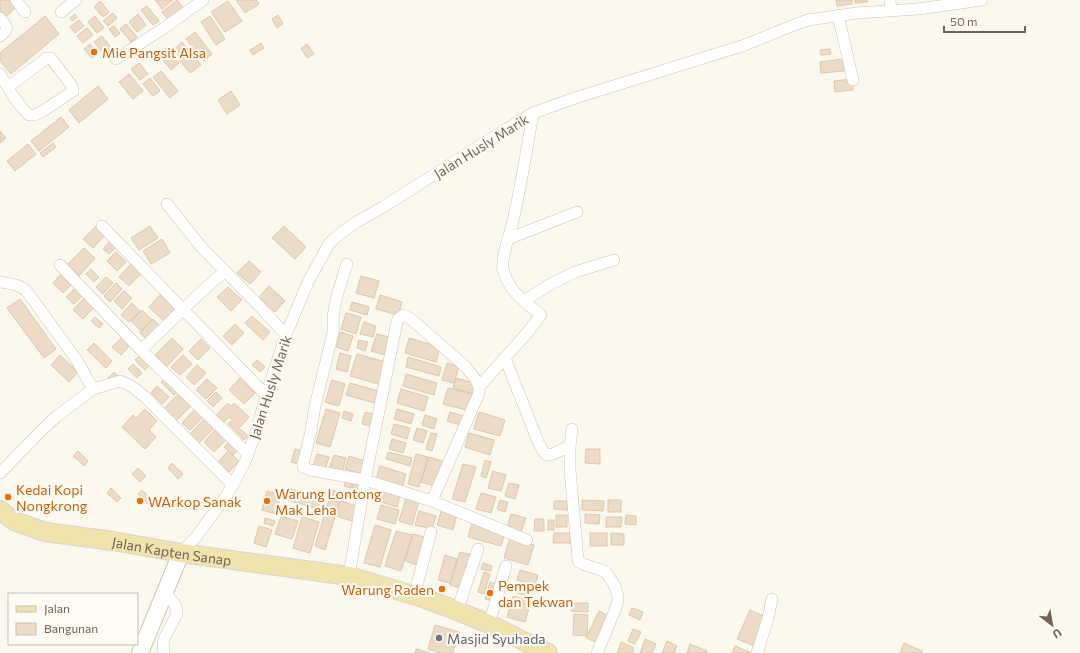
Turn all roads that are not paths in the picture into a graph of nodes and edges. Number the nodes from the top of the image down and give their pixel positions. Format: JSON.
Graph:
{"nodes":[{"id":1,"x":16,"y":0,"type":"edge"},
{"id":2,"x":76,"y":0,"type":"edge"},
{"id":3,"x":982,"y":0,"type":"edge"},
{"id":4,"x":198,"y":1,"type":"edge"},
{"id":5,"x":890,"y":5,"type":"edge"},
{"id":6,"x":25,"y":12,"type":"dead end"},
{"id":7,"x":61,"y":12,"type":"dead end"},
{"id":8,"x":838,"y":15,"type":"junction"},
{"id":9,"x":0,"y":18,"type":"edge"},
{"id":10,"x":0,"y":36,"type":"edge"},
{"id":11,"x":116,"y":59,"type":"dead end"},
{"id":12,"x":0,"y":74,"type":"edge"},
{"id":13,"x":853,"y":80,"type":"dead end"},
{"id":14,"x":8,"y":87,"type":"junction"},
{"id":15,"x":533,"y":113,"type":"junction"},
{"id":16,"x":167,"y":204,"type":"dead end"},
{"id":17,"x":577,"y":212,"type":"dead end"},
{"id":18,"x":102,"y":226,"type":"dead end"},
{"id":19,"x":508,"y":239,"type":"junction"},
{"id":20,"x":614,"y":260,"type":"dead end"},
{"id":21,"x":348,"y":264,"type":"dead end"},
{"id":22,"x":60,"y":265,"type":"dead end"},
{"id":23,"x":225,"y":271,"type":"junction"},
{"id":24,"x":0,"y":282,"type":"edge"},
{"id":25,"x":524,"y":300,"type":"junction"},
{"id":26,"x":182,"y":310,"type":"junction"},
{"id":27,"x":541,"y":315,"type":"junction"},
{"id":28,"x":548,"y":325,"type":"dead end"},
{"id":29,"x":286,"y":335,"type":"junction"},
{"id":30,"x":142,"y":350,"type":"junction"},
{"id":31,"x":505,"y":358,"type":"junction"},
{"id":32,"x":479,"y":387,"type":"junction"},
{"id":33,"x":93,"y":390,"type":"junction"},
{"id":34,"x":266,"y":395,"type":"junction"},
{"id":35,"x":572,"y":429,"type":"dead end"},
{"id":36,"x":570,"y":446,"type":"junction"},
{"id":37,"x":248,"y":454,"type":"junction"},
{"id":38,"x":0,"y":473,"type":"edge"},
{"id":39,"x":366,"y":480,"type":"junction"},
{"id":40,"x":232,"y":485,"type":"junction"},
{"id":41,"x":432,"y":502,"type":"junction"},
{"id":42,"x":0,"y":510,"type":"edge"},
{"id":43,"x":431,"y":532,"type":"dead end"},
{"id":44,"x":526,"y":540,"type":"dead end"},
{"id":45,"x":478,"y":549,"type":"dead end"},
{"id":46,"x":181,"y":553,"type":"junction"},
{"id":47,"x":506,"y":566,"type":"dead end"},
{"id":48,"x":349,"y":576,"type":"junction"},
{"id":49,"x":165,"y":592,"type":"junction"},
{"id":50,"x":414,"y":596,"type":"junction"},
{"id":51,"x":772,"y":599,"type":"dead end"},
{"id":52,"x":457,"y":611,"type":"junction"},
{"id":53,"x":489,"y":624,"type":"junction"},
{"id":54,"x":543,"y":650,"type":"edge"},
{"id":55,"x":140,"y":653,"type":"edge"},
{"id":56,"x":164,"y":653,"type":"edge"},
{"id":57,"x":597,"y":653,"type":"edge"},
{"id":58,"x":758,"y":653,"type":"edge"}],
"edges":[{"from":1,"to":6,"type":"street"},
{"from":2,"to":7,"type":"street"},
{"from":3,"to":5,"type":"street","name":"Jalan Husly Marik"},
{"from":4,"to":11,"type":"street"},
{"from":5,"to":8,"type":"street","name":"Jalan Husly Marik"},
{"from":8,"to":13,"type":"street"},
{"from":8,"to":15,"type":"street","name":"Jalan Husly Marik"},
{"from":9,"to":10,"type":"street"},
{"from":12,"to":14,"type":"street"},
{"from":14,"to":14,"type":"street"},
{"from":15,"to":19,"type":"street"},
{"from":15,"to":29,"type":"street","name":"Jalan Husly Marik"},
{"from":16,"to":23,"type":"street"},
{"from":17,"to":19,"type":"street"},
{"from":18,"to":26,"type":"street"},
{"from":19,"to":25,"type":"street"},
{"from":20,"to":25,"type":"street"},
{"from":21,"to":39,"type":"street"},
{"from":22,"to":30,"type":"street"},
{"from":23,"to":26,"type":"street"},
{"from":23,"to":29,"type":"street"},
{"from":24,"to":33,"type":"street"},
{"from":25,"to":27,"type":"street"},
{"from":26,"to":30,"type":"street"},
{"from":26,"to":34,"type":"street"},
{"from":27,"to":28,"type":"street"},
{"from":27,"to":31,"type":"street"},
{"from":29,"to":34,"type":"street","name":"Jalan Husly Marik"},
{"from":30,"to":37,"type":"street"},
{"from":31,"to":32,"type":"street"},
{"from":31,"to":36,"type":"street"},
{"from":32,"to":39,"type":"street"},
{"from":32,"to":41,"type":"street"},
{"from":33,"to":38,"type":"street"},
{"from":33,"to":40,"type":"street"},
{"from":34,"to":37,"type":"street","name":"Jalan Husly Marik"},
{"from":35,"to":36,"type":"street"},
{"from":36,"to":57,"type":"street"},
{"from":37,"to":40,"type":"street","name":"Jalan Husly Marik"},
{"from":39,"to":41,"type":"street"},
{"from":39,"to":48,"type":"street"},
{"from":40,"to":46,"type":"street","name":"Jalan Husly Marik"},
{"from":41,"to":44,"type":"street"},
{"from":42,"to":46,"type":"main road","name":"Jalan Kapten Sanap"},
{"from":43,"to":50,"type":"street"},
{"from":45,"to":52,"type":"street"},
{"from":46,"to":48,"type":"main road","name":"Jalan Kapten Sanap"},
{"from":46,"to":49,"type":"street"},
{"from":47,"to":53,"type":"street"},
{"from":48,"to":50,"type":"main road","name":"Jalan Kapten Sanap"},
{"from":49,"to":55,"type":"street"},
{"from":49,"to":56,"type":"street"},
{"from":50,"to":52,"type":"main road","name":"Jalan Kapten Sanap"},
{"from":51,"to":58,"type":"street"},
{"from":52,"to":53,"type":"main road","name":"Jalan Kapten Sanap"},
{"from":53,"to":54,"type":"main road","name":"Jalan Kapten Sanap"}]}
